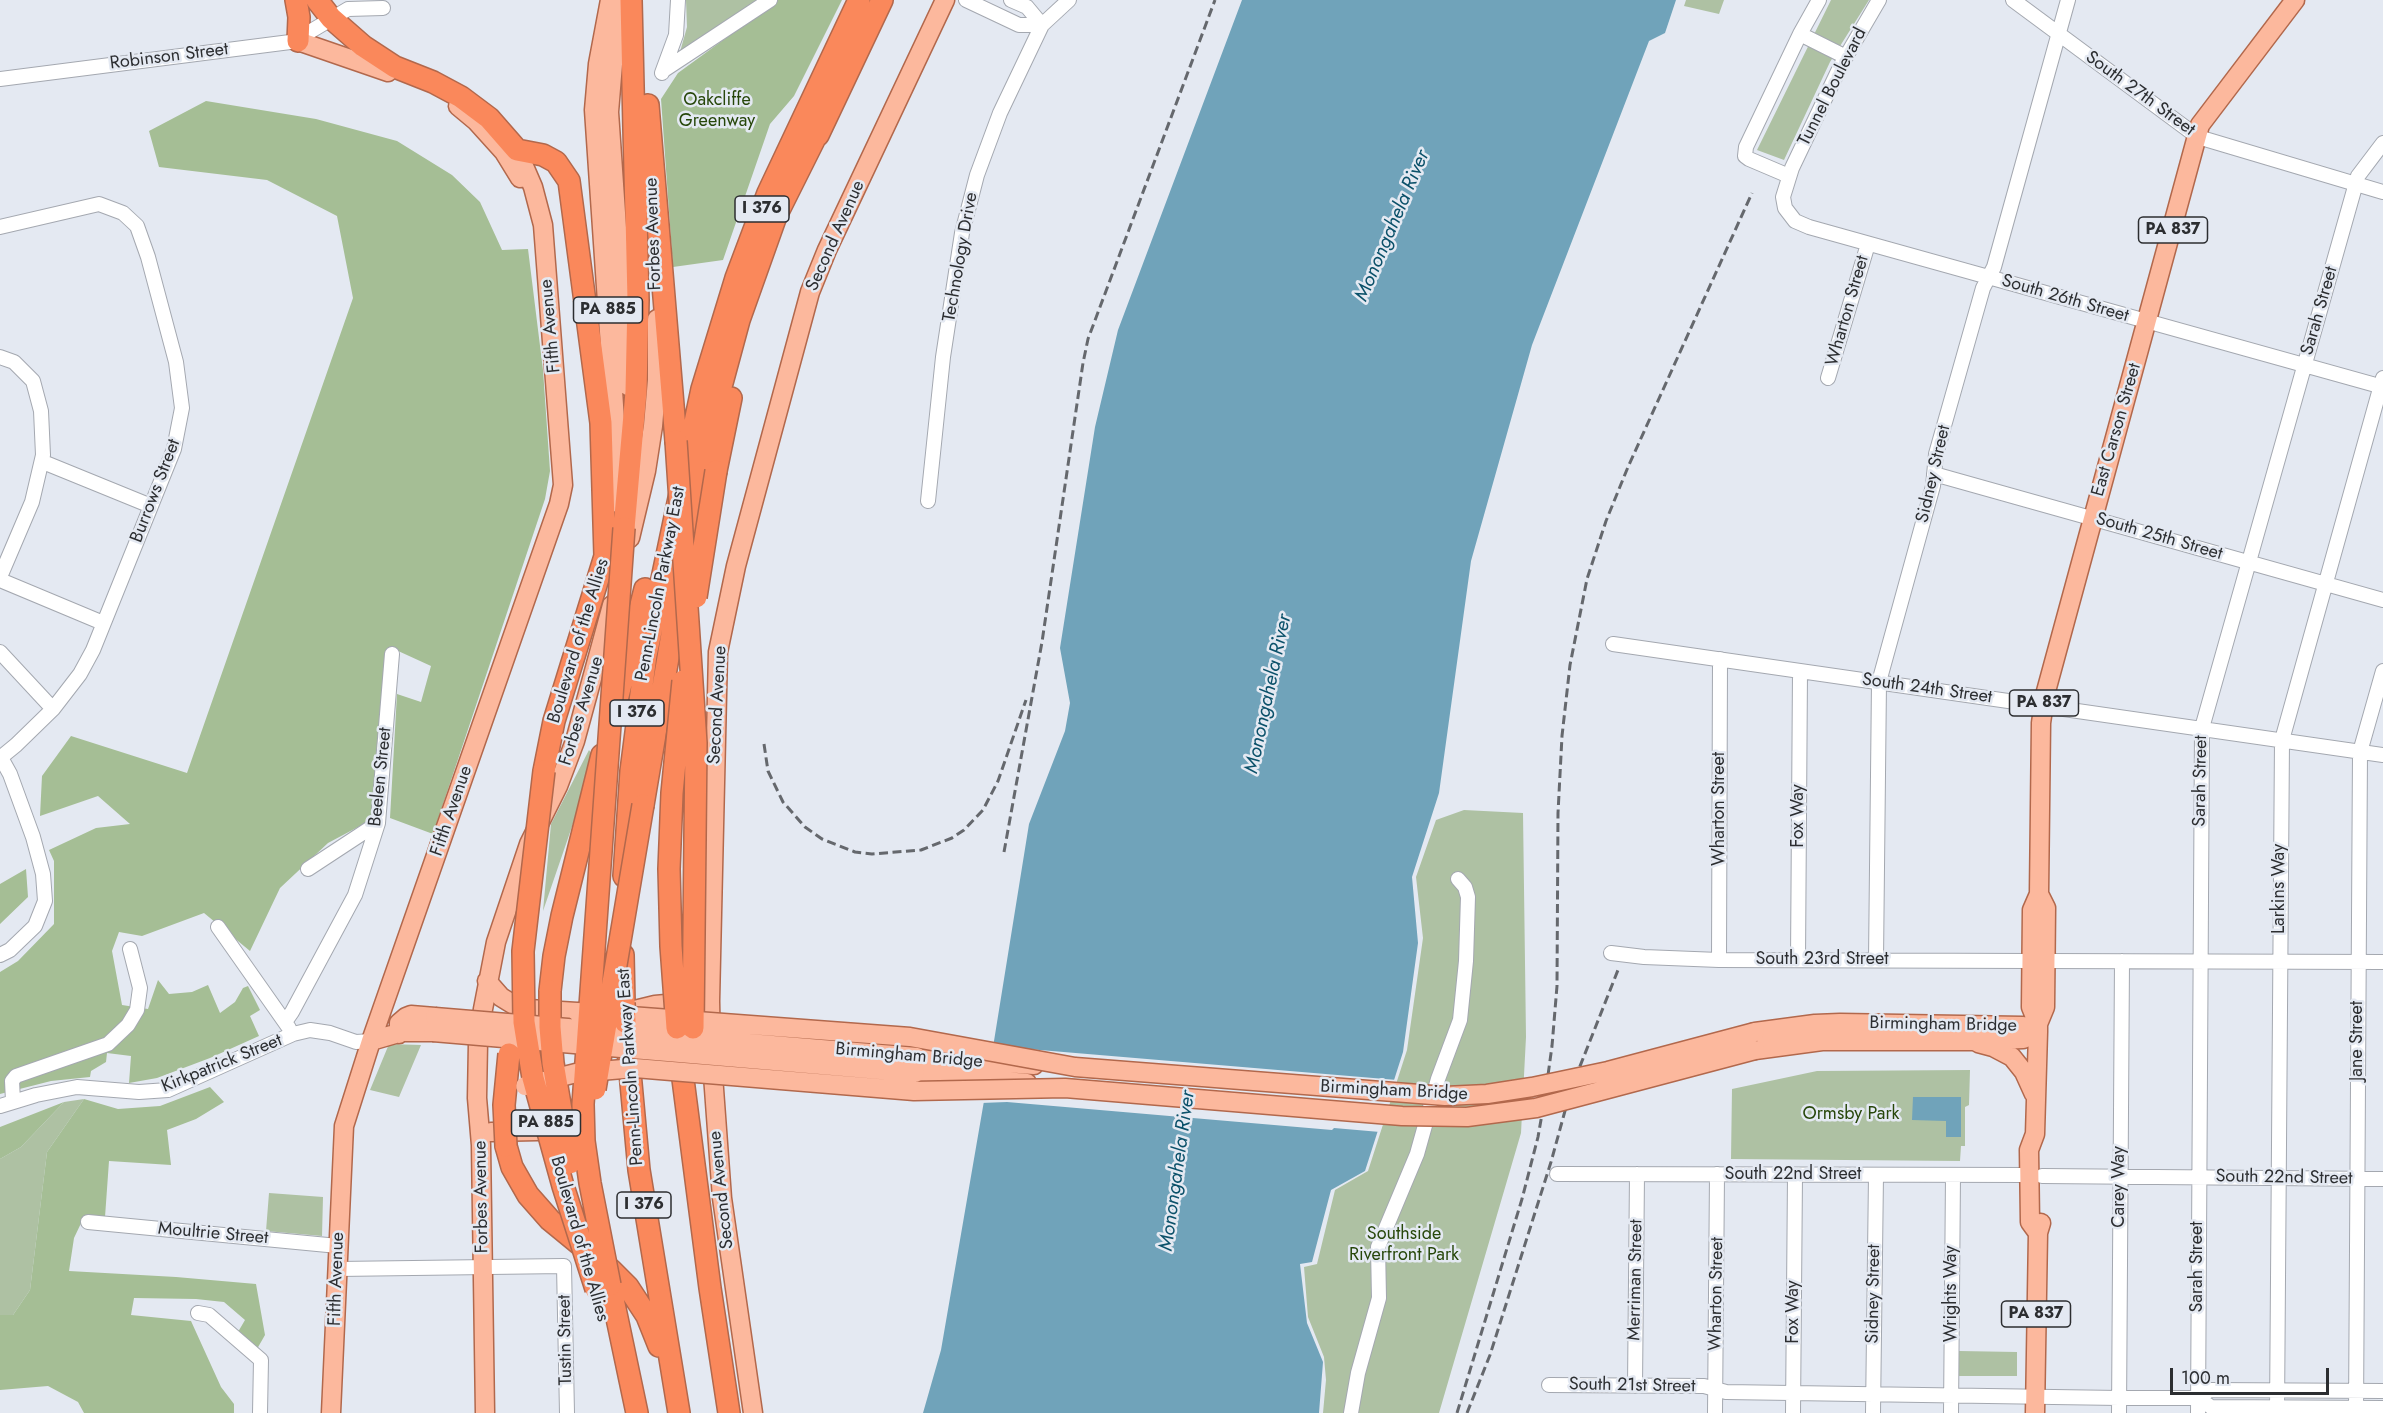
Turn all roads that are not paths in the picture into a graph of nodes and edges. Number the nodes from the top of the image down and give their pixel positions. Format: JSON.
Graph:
{"nodes":[{"id":1,"x":296,"y":0,"type":"edge"},
{"id":2,"x":317,"y":0,"type":"edge"},
{"id":3,"x":610,"y":0,"type":"edge"},
{"id":4,"x":625,"y":0,"type":"edge"},
{"id":5,"x":631,"y":0,"type":"edge"},
{"id":6,"x":640,"y":0,"type":"edge"},
{"id":7,"x":678,"y":0,"type":"edge"},
{"id":8,"x":770,"y":0,"type":"edge"},
{"id":9,"x":859,"y":0,"type":"edge"},
{"id":10,"x":882,"y":0,"type":"edge"},
{"id":11,"x":945,"y":0,"type":"edge"},
{"id":12,"x":966,"y":0,"type":"edge"},
{"id":13,"x":1011,"y":0,"type":"edge"},
{"id":14,"x":1069,"y":0,"type":"edge"},
{"id":15,"x":1819,"y":0,"type":"edge"},
{"id":16,"x":1879,"y":0,"type":"edge"},
{"id":17,"x":2013,"y":0,"type":"edge"},
{"id":18,"x":2068,"y":0,"type":"edge"},
{"id":19,"x":2295,"y":0,"type":"edge"},
{"id":20,"x":383,"y":8,"type":"dead end"},
{"id":21,"x":331,"y":18,"type":"junction"},
{"id":22,"x":1042,"y":25,"type":"junction"},
{"id":23,"x":1800,"y":34,"type":"junction"},
{"id":24,"x":2059,"y":35,"type":"junction"},
{"id":25,"x":298,"y":41,"type":"junction"},
{"id":26,"x":1846,"y":57,"type":"junction"},
{"id":27,"x":604,"y":68,"type":"junction"},
{"id":28,"x":388,"y":72,"type":"junction"},
{"id":29,"x":0,"y":79,"type":"edge"},
{"id":30,"x":2198,"y":137,"type":"junction"},
{"id":31,"x":2383,"y":143,"type":"edge"},
{"id":32,"x":517,"y":150,"type":"junction"},
{"id":33,"x":1790,"y":176,"type":"junction"},
{"id":34,"x":2356,"y":185,"type":"junction"},
{"id":35,"x":2383,"y":192,"type":"edge"},
{"id":36,"x":654,"y":206,"type":"junction"},
{"id":37,"x":539,"y":210,"type":"junction"},
{"id":38,"x":0,"y":227,"type":"edge"},
{"id":39,"x":1868,"y":244,"type":"junction"},
{"id":40,"x":1988,"y":277,"type":"junction"},
{"id":41,"x":2147,"y":322,"type":"junction"},
{"id":42,"x":0,"y":357,"type":"edge"},
{"id":43,"x":2304,"y":365,"type":"junction"},
{"id":44,"x":1828,"y":378,"type":"dead end"},
{"id":45,"x":2382,"y":384,"type":"edge"},
{"id":46,"x":684,"y":434,"type":"junction"},
{"id":47,"x":629,"y":460,"type":"junction"},
{"id":48,"x":43,"y":462,"type":"junction"},
{"id":49,"x":708,"y":469,"type":"junction"},
{"id":50,"x":1934,"y":474,"type":"junction"},
{"id":51,"x":928,"y":501,"type":"dead end"},
{"id":52,"x":150,"y":506,"type":"junction"},
{"id":53,"x":2092,"y":518,"type":"junction"},
{"id":54,"x":605,"y":556,"type":"junction"},
{"id":55,"x":2248,"y":562,"type":"junction"},
{"id":56,"x":0,"y":578,"type":"edge"},
{"id":57,"x":2324,"y":584,"type":"junction"},
{"id":58,"x":2383,"y":600,"type":"edge"},
{"id":59,"x":103,"y":624,"type":"junction"},
{"id":60,"x":1614,"y":644,"type":"dead end"},
{"id":61,"x":0,"y":652,"type":"edge"},
{"id":62,"x":392,"y":654,"type":"dead end"},
{"id":63,"x":1720,"y":659,"type":"junction"},
{"id":64,"x":1800,"y":671,"type":"junction"},
{"id":65,"x":2383,"y":671,"type":"edge"},
{"id":66,"x":1879,"y":682,"type":"junction"},
{"id":67,"x":2043,"y":705,"type":"junction"},
{"id":68,"x":53,"y":709,"type":"junction"},
{"id":69,"x":2202,"y":728,"type":"junction"},
{"id":70,"x":2282,"y":740,"type":"junction"},
{"id":71,"x":2360,"y":752,"type":"junction"},
{"id":72,"x":2383,"y":755,"type":"edge"},
{"id":73,"x":0,"y":757,"type":"edge"},
{"id":74,"x":378,"y":823,"type":"junction"},
{"id":75,"x":308,"y":869,"type":"dead end"},
{"id":76,"x":1458,"y":879,"type":"dead end"},
{"id":77,"x":218,"y":927,"type":"dead end"},
{"id":78,"x":130,"y":949,"type":"dead end"},
{"id":79,"x":523,"y":951,"type":"junction"},
{"id":80,"x":1611,"y":952,"type":"dead end"},
{"id":81,"x":0,"y":955,"type":"edge"},
{"id":82,"x":1719,"y":960,"type":"junction"},
{"id":83,"x":1798,"y":960,"type":"junction"},
{"id":84,"x":1876,"y":960,"type":"junction"},
{"id":85,"x":2039,"y":961,"type":"junction"},
{"id":86,"x":2122,"y":961,"type":"junction"},
{"id":87,"x":2200,"y":961,"type":"junction"},
{"id":88,"x":2279,"y":962,"type":"junction"},
{"id":89,"x":2358,"y":962,"type":"junction"},
{"id":90,"x":2383,"y":962,"type":"edge"},
{"id":91,"x":487,"y":981,"type":"junction"},
{"id":92,"x":2032,"y":991,"type":"junction"},
{"id":93,"x":710,"y":1001,"type":"junction"},
{"id":94,"x":285,"y":1022,"type":"junction"},
{"id":95,"x":434,"y":1025,"type":"junction"},
{"id":96,"x":685,"y":1028,"type":"junction"},
{"id":97,"x":2038,"y":1028,"type":"junction"},
{"id":98,"x":1973,"y":1032,"type":"junction"},
{"id":99,"x":293,"y":1034,"type":"junction"},
{"id":100,"x":371,"y":1041,"type":"junction"},
{"id":101,"x":1075,"y":1067,"type":"junction"},
{"id":102,"x":1065,"y":1088,"type":"junction"},
{"id":103,"x":477,"y":1098,"type":"junction"},
{"id":104,"x":2036,"y":1102,"type":"junction"},
{"id":105,"x":6,"y":1103,"type":"edge"},
{"id":106,"x":481,"y":1132,"type":"junction"},
{"id":107,"x":1557,"y":1174,"type":"dead end"},
{"id":108,"x":1637,"y":1174,"type":"junction"},
{"id":109,"x":1718,"y":1174,"type":"junction"},
{"id":110,"x":1795,"y":1174,"type":"junction"},
{"id":111,"x":1876,"y":1175,"type":"junction"},
{"id":112,"x":1953,"y":1175,"type":"junction"},
{"id":113,"x":2036,"y":1176,"type":"junction"},
{"id":114,"x":2199,"y":1177,"type":"junction"},
{"id":115,"x":2120,"y":1178,"type":"junction"},
{"id":116,"x":2278,"y":1178,"type":"junction"},
{"id":117,"x":2357,"y":1178,"type":"junction"},
{"id":118,"x":2383,"y":1179,"type":"edge"},
{"id":119,"x":594,"y":1210,"type":"junction"},
{"id":120,"x":88,"y":1222,"type":"dead end"},
{"id":121,"x":338,"y":1246,"type":"junction"},
{"id":122,"x":483,"y":1267,"type":"junction"},
{"id":123,"x":338,"y":1269,"type":"junction"},
{"id":124,"x":603,"y":1287,"type":"junction"},
{"id":125,"x":198,"y":1313,"type":"dead end"},
{"id":126,"x":1549,"y":1385,"type":"dead end"},
{"id":127,"x":674,"y":1386,"type":"junction"},
{"id":128,"x":1635,"y":1386,"type":"junction"},
{"id":129,"x":1715,"y":1389,"type":"junction"},
{"id":130,"x":2277,"y":1390,"type":"junction"},
{"id":131,"x":2357,"y":1391,"type":"junction"},
{"id":132,"x":2383,"y":1391,"type":"edge"},
{"id":133,"x":1794,"y":1393,"type":"junction"},
{"id":134,"x":1873,"y":1394,"type":"junction"},
{"id":135,"x":1952,"y":1395,"type":"junction"},
{"id":136,"x":2119,"y":1398,"type":"junction"},
{"id":137,"x":2198,"y":1398,"type":"junction"},
{"id":138,"x":2035,"y":1404,"type":"edge"},
{"id":139,"x":2383,"y":1408,"type":"edge"},
{"id":140,"x":2277,"y":1410,"type":"edge"},
{"id":141,"x":2356,"y":1411,"type":"edge"},
{"id":142,"x":260,"y":1413,"type":"edge"},
{"id":143,"x":331,"y":1413,"type":"edge"},
{"id":144,"x":485,"y":1413,"type":"edge"},
{"id":145,"x":567,"y":1413,"type":"edge"},
{"id":146,"x":624,"y":1413,"type":"edge"},
{"id":147,"x":637,"y":1413,"type":"edge"},
{"id":148,"x":679,"y":1413,"type":"edge"},
{"id":149,"x":729,"y":1413,"type":"edge"},
{"id":150,"x":753,"y":1413,"type":"edge"},
{"id":151,"x":1351,"y":1413,"type":"edge"},
{"id":152,"x":1715,"y":1413,"type":"edge"},
{"id":153,"x":1793,"y":1413,"type":"edge"},
{"id":154,"x":1873,"y":1413,"type":"edge"},
{"id":155,"x":1951,"y":1413,"type":"edge"},
{"id":156,"x":2119,"y":1413,"type":"edge"},
{"id":157,"x":2198,"y":1413,"type":"edge"}],
"edges":[{"from":1,"to":25,"type":"highway"},
{"from":2,"to":21,"type":"highway","name":"Fifth Avenue"},
{"from":3,"to":27,"type":"main road","name":"Boulevard of the Allies","number":"PA 885"},
{"from":4,"to":27,"type":"main road","name":"Boulevard of the Allies","number":"PA 885"},
{"from":5,"to":47,"type":"highway"},
{"from":6,"to":36,"type":"highway","name":"Forbes Avenue"},
{"from":7,"to":8,"type":"street"},
{"from":9,"to":46,"type":"highway","name":"Penn-Lincoln Parkway East","number":"I 376"},
{"from":10,"to":49,"type":"highway","name":"Penn-Lincoln Parkway East","number":"I 376"},
{"from":11,"to":93,"type":"main road","name":"Second Avenue"},
{"from":12,"to":22,"type":"street"},
{"from":13,"to":22,"type":"street"},
{"from":14,"to":22,"type":"street","name":"Technology Drive"},
{"from":15,"to":23,"type":"street"},
{"from":16,"to":26,"type":"street","name":"Tunnel Boulevard"},
{"from":17,"to":24,"type":"street","name":"South 27th Street"},
{"from":18,"to":24,"type":"street","name":"Sidney Street"},
{"from":19,"to":30,"type":"main road","name":"East Carson Street","number":"PA 837"},
{"from":20,"to":21,"type":"street","name":"Robinson Street"},
{"from":21,"to":25,"type":"street","name":"Robinson Street"},
{"from":21,"to":28,"type":"main road","name":"Fifth Avenue"},
{"from":21,"to":32,"type":"highway","name":"Fifth Avenue"},
{"from":22,"to":51,"type":"street","name":"Technology Drive"},
{"from":23,"to":26,"type":"street"},
{"from":23,"to":33,"type":"street"},
{"from":24,"to":30,"type":"street","name":"South 27th Street"},
{"from":24,"to":40,"type":"street","name":"Sidney Street"},
{"from":25,"to":28,"type":"main road"},
{"from":25,"to":29,"type":"street","name":"Robinson Street"},
{"from":26,"to":33,"type":"street","name":"Tunnel Boulevard"},
{"from":27,"to":47,"type":"main road","name":"Boulevard of the Allies","number":"PA 885"},
{"from":27,"to":54,"type":"main road","name":"Boulevard of the Allies","number":"PA 885"},
{"from":28,"to":37,"type":"main road","name":"Fifth Avenue"},
{"from":30,"to":34,"type":"street","name":"South 27th Street"},
{"from":30,"to":41,"type":"main road","name":"East Carson Street","number":"PA 837"},
{"from":31,"to":34,"type":"street","name":"Sarah Street"},
{"from":32,"to":37,"type":"main road","name":"Fifth Avenue"},
{"from":32,"to":54,"type":"highway"},
{"from":33,"to":39,"type":"street","name":"South 26th Street"},
{"from":34,"to":35,"type":"street","name":"South 27th Street"},
{"from":34,"to":43,"type":"street","name":"Sarah Street"},
{"from":36,"to":46,"type":"highway"},
{"from":36,"to":91,"type":"main road","name":"Forbes Avenue"},
{"from":37,"to":100,"type":"main road","name":"Fifth Avenue"},
{"from":38,"to":52,"type":"street","name":"Burrows Street"},
{"from":39,"to":40,"type":"street","name":"South 26th Street"},
{"from":39,"to":44,"type":"street","name":"Wharton Street"},
{"from":40,"to":41,"type":"street","name":"South 26th Street"},
{"from":40,"to":50,"type":"street","name":"Sidney Street"},
{"from":41,"to":43,"type":"street","name":"South 26th Street"},
{"from":41,"to":53,"type":"main road","name":"East Carson Street","number":"PA 837"},
{"from":42,"to":48,"type":"street"},
{"from":43,"to":45,"type":"street","name":"South 26th Street"},
{"from":43,"to":55,"type":"street","name":"Sarah Street"},
{"from":45,"to":57,"type":"street","name":"Larkins Way"},
{"from":46,"to":96,"type":"highway","bridge":true},
{"from":46,"to":124,"type":"highway","bridge":true},
{"from":46,"to":127,"type":"highway","name":"Penn-Lincoln Parkway East","number":"I 376"},
{"from":47,"to":119,"type":"highway","name":"Boulevard of the Allies","number":"PA 885","bridge":true},
{"from":48,"to":52,"type":"street"},
{"from":48,"to":56,"type":"street"},
{"from":49,"to":96,"type":"highway","name":"Penn-Lincoln Parkway East","number":"I 376","bridge":true},
{"from":49,"to":119,"type":"highway","bridge":true},
{"from":50,"to":53,"type":"street","name":"South 25th Street"},
{"from":50,"to":66,"type":"street","name":"Sidney Street"},
{"from":52,"to":59,"type":"street","name":"Burrows Street"},
{"from":53,"to":55,"type":"street","name":"South 25th Street"},
{"from":53,"to":67,"type":"main road","name":"East Carson Street","number":"PA 837"},
{"from":54,"to":79,"type":"highway","name":"Boulevard of the Allies","number":"PA 885","bridge":true},
{"from":55,"to":57,"type":"street","name":"South 25th Street"},
{"from":55,"to":69,"type":"street","name":"Sarah Street"},
{"from":56,"to":59,"type":"street"},
{"from":57,"to":58,"type":"street","name":"South 25th Street"},
{"from":57,"to":70,"type":"street","name":"Larkins Way"},
{"from":59,"to":68,"type":"street","name":"Burrows Street"},
{"from":60,"to":63,"type":"street","name":"South 24th Street"},
{"from":61,"to":68,"type":"street"},
{"from":62,"to":74,"type":"street","name":"Beelen Street"},
{"from":63,"to":64,"type":"street","name":"South 24th Street"},
{"from":63,"to":82,"type":"street","name":"Wharton Street"},
{"from":64,"to":66,"type":"street","name":"South 24th Street"},
{"from":64,"to":83,"type":"street","name":"Fox Way"},
{"from":65,"to":71,"type":"street","name":"Jane Street"},
{"from":66,"to":67,"type":"street","name":"South 24th Street"},
{"from":66,"to":84,"type":"street","name":"Sidney Street"},
{"from":67,"to":69,"type":"street","name":"South 24th Street"},
{"from":67,"to":85,"type":"main road","name":"East Carson Street","number":"PA 837"},
{"from":68,"to":73,"type":"street","name":"Burrows Street"},
{"from":69,"to":70,"type":"street","name":"South 24th Street"},
{"from":69,"to":87,"type":"street","name":"Sarah Street"},
{"from":70,"to":71,"type":"street","name":"South 24th Street"},
{"from":70,"to":88,"type":"street","name":"Larkins Way"},
{"from":71,"to":72,"type":"street","name":"South 24th Street"},
{"from":71,"to":89,"type":"street","name":"Jane Street"},
{"from":73,"to":81,"type":"street"},
{"from":74,"to":75,"type":"street"},
{"from":74,"to":94,"type":"street","name":"Beelen Street"},
{"from":76,"to":151,"type":"street"},
{"from":77,"to":94,"type":"street"},
{"from":78,"to":105,"type":"street"},
{"from":79,"to":124,"type":"highway","name":"Boulevard of the Allies","number":"PA 885","bridge":true},
{"from":79,"to":127,"type":"highway","bridge":true},
{"from":80,"to":82,"type":"street","name":"South 23rd Street"},
{"from":82,"to":83,"type":"street","name":"South 23rd Street"},
{"from":83,"to":84,"type":"street","name":"South 23rd Street"},
{"from":84,"to":85,"type":"street","name":"South 23rd Street"},
{"from":85,"to":86,"type":"street","name":"South 23rd Street"},
{"from":85,"to":92,"type":"main road","name":"East Carson Street"},
{"from":85,"to":97,"type":"main road","name":"East Carson Street","number":"PA 837"},
{"from":86,"to":87,"type":"street","name":"South 23rd Street"},
{"from":86,"to":115,"type":"street","name":"Carey Way"},
{"from":87,"to":88,"type":"street","name":"South 23rd Street"},
{"from":87,"to":114,"type":"street","name":"Sarah Street"},
{"from":88,"to":89,"type":"street","name":"South 23rd Street"},
{"from":88,"to":116,"type":"street","name":"Larkins Way"},
{"from":89,"to":90,"type":"street","name":"South 23rd Street"},
{"from":89,"to":117,"type":"street","name":"Jane Street"},
{"from":91,"to":101,"type":"main road","bridge":true},
{"from":91,"to":103,"type":"main road","name":"Forbes Avenue"},
{"from":92,"to":97,"type":"main road","name":"East Carson Street"},
{"from":92,"to":98,"type":"main road"},
{"from":93,"to":106,"type":"main road"},
{"from":93,"to":150,"type":"main road","name":"Second Avenue"},
{"from":94,"to":99,"type":"street"},
{"from":95,"to":100,"type":"main road","name":"Birmingham Bridge"},
{"from":95,"to":101,"type":"main road","name":"Birmingham Bridge","bridge":true},
{"from":95,"to":102,"type":"main road","name":"Birmingham Bridge","bridge":true},
{"from":96,"to":149,"type":"highway","name":"Penn-Lincoln Parkway East","number":"I 376"},
{"from":97,"to":98,"type":"main road","name":"Birmingham Bridge"},
{"from":97,"to":104,"type":"main road","name":"East Carson Street","number":"PA 837"},
{"from":98,"to":101,"type":"main road","name":"Birmingham Bridge","bridge":true},
{"from":98,"to":102,"type":"main road","name":"Birmingham Bridge","bridge":true},
{"from":98,"to":104,"type":"main road"},
{"from":99,"to":100,"type":"street","name":"Kirkpatrick Street"},
{"from":99,"to":105,"type":"street","name":"Kirkpatrick Street"},
{"from":100,"to":121,"type":"main road","name":"Fifth Avenue"},
{"from":102,"to":103,"type":"main road","bridge":true},
{"from":103,"to":106,"type":"main road","name":"Forbes Avenue"},
{"from":104,"to":113,"type":"main road","name":"East Carson Street","number":"PA 837"},
{"from":106,"to":122,"type":"main road","name":"Forbes Avenue"},
{"from":107,"to":108,"type":"street","name":"South 22nd Street"},
{"from":108,"to":109,"type":"street","name":"South 22nd Street"},
{"from":108,"to":128,"type":"street","name":"Merriman Street"},
{"from":109,"to":110,"type":"street","name":"South 22nd Street"},
{"from":109,"to":129,"type":"street","name":"Wharton Street"},
{"from":110,"to":111,"type":"street","name":"South 22nd Street"},
{"from":110,"to":133,"type":"street","name":"Fox Way"},
{"from":111,"to":112,"type":"street","name":"South 22nd Street"},
{"from":111,"to":134,"type":"street","name":"Sidney Street"},
{"from":112,"to":113,"type":"street","name":"South 22nd Street"},
{"from":112,"to":135,"type":"street","name":"Wrights Way"},
{"from":113,"to":115,"type":"street","name":"South 22nd Street"},
{"from":113,"to":138,"type":"main road","name":"East Carson Street","number":"PA 837"},
{"from":114,"to":115,"type":"street","name":"South 22nd Street"},
{"from":114,"to":116,"type":"street","name":"South 22nd Street"},
{"from":114,"to":137,"type":"street","name":"Sarah Street"},
{"from":115,"to":136,"type":"street","name":"Carey Way"},
{"from":116,"to":117,"type":"street","name":"South 22nd Street"},
{"from":116,"to":130,"type":"street","name":"Larkins Way"},
{"from":117,"to":118,"type":"street","name":"South 22nd Street"},
{"from":117,"to":131,"type":"street","name":"Jane Street"},
{"from":119,"to":124,"type":"highway","name":"Boulevard of the Allies","number":"PA 885","bridge":true},
{"from":120,"to":121,"type":"street","name":"Moultrie Street"},
{"from":121,"to":123,"type":"main road","name":"Fifth Avenue"},
{"from":122,"to":123,"type":"street"},
{"from":122,"to":144,"type":"main road","name":"Forbes Avenue"},
{"from":122,"to":145,"type":"street","name":"Tustin Street"},
{"from":123,"to":143,"type":"main road","name":"Fifth Avenue"},
{"from":124,"to":146,"type":"highway","name":"Boulevard of the Allies","number":"PA 885"},
{"from":124,"to":147,"type":"highway","name":"Boulevard of the Allies","number":"PA 885"},
{"from":125,"to":142,"type":"street"},
{"from":126,"to":128,"type":"street","name":"South 21st Street"},
{"from":127,"to":148,"type":"highway","name":"Penn-Lincoln Parkway East","number":"I 376"},
{"from":128,"to":129,"type":"street","name":"South 21st Street"},
{"from":129,"to":133,"type":"street","name":"South 21st Street"},
{"from":129,"to":152,"type":"street","name":"Wharton Street"},
{"from":130,"to":131,"type":"street"},
{"from":130,"to":137,"type":"street"},
{"from":130,"to":140,"type":"street","name":"Larkins Way"},
{"from":131,"to":132,"type":"street"},
{"from":131,"to":141,"type":"street","name":"Jane Street"},
{"from":133,"to":134,"type":"street","name":"South 21st Street"},
{"from":133,"to":153,"type":"street","name":"Fox Way"},
{"from":134,"to":135,"type":"street","name":"South 21st Street"},
{"from":134,"to":154,"type":"street","name":"Sidney Street"},
{"from":135,"to":138,"type":"street","name":"South 21st Street"},
{"from":135,"to":155,"type":"street","name":"Wrights Way"},
{"from":136,"to":137,"type":"street","name":"South 21st Street"},
{"from":136,"to":138,"type":"street","name":"South 21st Street"},
{"from":136,"to":156,"type":"street","name":"Carey Way"},
{"from":137,"to":140,"type":"street"},
{"from":137,"to":157,"type":"street","name":"Sarah Street"},
{"from":139,"to":141,"type":"street"},
{"from":140,"to":141,"type":"street"}]}
